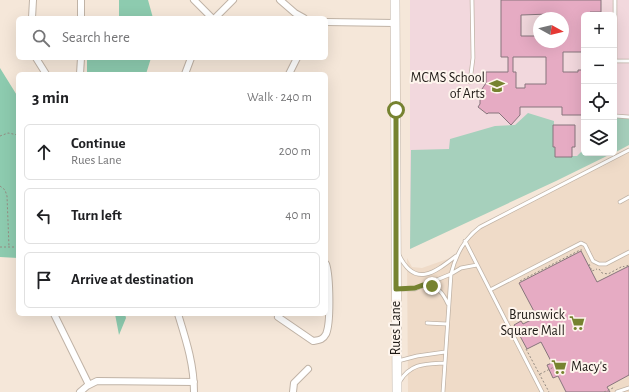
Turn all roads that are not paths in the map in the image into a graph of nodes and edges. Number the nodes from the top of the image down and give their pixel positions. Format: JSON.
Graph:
{"nodes":[{"id":1,"x":33,"y":0,"type":"edge"},
{"id":2,"x":81,"y":0,"type":"edge"},
{"id":3,"x":194,"y":0,"type":"edge"},
{"id":4,"x":233,"y":0,"type":"edge"},
{"id":5,"x":280,"y":0,"type":"edge"},
{"id":6,"x":395,"y":0,"type":"edge"},
{"id":7,"x":472,"y":0,"type":"edge"},
{"id":8,"x":615,"y":0,"type":"edge"},
{"id":9,"x":32,"y":16,"type":"edge"},
{"id":10,"x":81,"y":16,"type":"edge"},
{"id":11,"x":212,"y":16,"type":"edge"},
{"id":12,"x":216,"y":16,"type":"edge"},
{"id":13,"x":300,"y":16,"type":"edge"},
{"id":14,"x":328,"y":22,"type":"edge"},
{"id":15,"x":395,"y":23,"type":"junction"},
{"id":16,"x":37,"y":60,"type":"edge"},
{"id":17,"x":80,"y":60,"type":"edge"},
{"id":18,"x":190,"y":60,"type":"edge"},
{"id":19,"x":296,"y":60,"type":"edge"},
{"id":20,"x":629,"y":61,"type":"edge"},
{"id":21,"x":45,"y":72,"type":"edge"},
{"id":22,"x":80,"y":72,"type":"edge"},
{"id":23,"x":186,"y":72,"type":"edge"},
{"id":24,"x":290,"y":72,"type":"edge"},
{"id":25,"x":470,"y":82,"type":"dead end"},
{"id":26,"x":617,"y":116,"type":"edge"},
{"id":27,"x":629,"y":117,"type":"edge"},
{"id":28,"x":629,"y":150,"type":"edge"},
{"id":29,"x":629,"y":197,"type":"edge"},
{"id":30,"x":620,"y":202,"type":"dead end"},
{"id":31,"x":465,"y":241,"type":"junction"},
{"id":32,"x":396,"y":248,"type":"junction"},
{"id":33,"x":629,"y":252,"type":"edge"},
{"id":34,"x":456,"y":256,"type":"junction"},
{"id":35,"x":477,"y":265,"type":"junction"},
{"id":36,"x":451,"y":274,"type":"junction"},
{"id":37,"x":328,"y":275,"type":"edge"},
{"id":38,"x":423,"y":285,"type":"junction"},
{"id":39,"x":396,"y":289,"type":"junction"},
{"id":40,"x":490,"y":290,"type":"junction"},
{"id":41,"x":449,"y":305,"type":"junction"},
{"id":42,"x":55,"y":316,"type":"edge"},
{"id":43,"x":179,"y":316,"type":"edge"},
{"id":44,"x":278,"y":317,"type":"dead end"},
{"id":45,"x":427,"y":323,"type":"dead end"},
{"id":46,"x":447,"y":324,"type":"junction"},
{"id":47,"x":445,"y":352,"type":"junction"},
{"id":48,"x":397,"y":361,"type":"junction"},
{"id":49,"x":444,"y":363,"type":"junction"},
{"id":50,"x":308,"y":369,"type":"dead end"},
{"id":51,"x":194,"y":382,"type":"junction"},
{"id":52,"x":89,"y":385,"type":"junction"},
{"id":53,"x":629,"y":388,"type":"edge"},
{"id":54,"x":397,"y":389,"type":"edge"},
{"id":55,"x":80,"y":392,"type":"edge"},
{"id":56,"x":194,"y":392,"type":"edge"},
{"id":57,"x":293,"y":392,"type":"edge"},
{"id":58,"x":443,"y":392,"type":"edge"},
{"id":59,"x":542,"y":392,"type":"edge"},
{"id":60,"x":617,"y":392,"type":"edge"}],
"edges":[{"from":1,"to":9,"type":"street"},
{"from":2,"to":10,"type":"street"},
{"from":3,"to":11,"type":"street"},
{"from":4,"to":12,"type":"street"},
{"from":5,"to":13,"type":"street"},
{"from":6,"to":15,"type":"main road","name":"Rues Lane"},
{"from":7,"to":25,"type":"lane"},
{"from":8,"to":20,"type":"lane"},
{"from":14,"to":15,"type":"street"},
{"from":15,"to":32,"type":"main road","name":"Rues Lane"},
{"from":16,"to":21,"type":"street"},
{"from":17,"to":22,"type":"street"},
{"from":18,"to":23,"type":"street"},
{"from":19,"to":24,"type":"street"},
{"from":26,"to":27,"type":"lane"},
{"from":28,"to":31,"type":"lane"},
{"from":29,"to":30,"type":"lane"},
{"from":31,"to":34,"type":"lane"},
{"from":31,"to":35,"type":"lane"},
{"from":32,"to":34,"type":"lane"},
{"from":32,"to":39,"type":"main road","name":"Rues Lane"},
{"from":33,"to":40,"type":"lane"},
{"from":34,"to":36,"type":"lane"},
{"from":35,"to":36,"type":"lane"},
{"from":35,"to":40,"type":"lane"},
{"from":36,"to":38,"type":"lane"},
{"from":36,"to":41,"type":"lane"},
{"from":37,"to":44,"type":"street"},
{"from":38,"to":39,"type":"lane"},
{"from":38,"to":41,"type":"lane"},
{"from":39,"to":48,"type":"main road","name":"Rues Lane"},
{"from":40,"to":59,"type":"lane"},
{"from":41,"to":46,"type":"lane"},
{"from":42,"to":52,"type":"street"},
{"from":43,"to":51,"type":"street"},
{"from":45,"to":46,"type":"lane"},
{"from":46,"to":47,"type":"lane"},
{"from":47,"to":48,"type":"lane"},
{"from":47,"to":49,"type":"lane"},
{"from":48,"to":54,"type":"main road","name":"Rues Lane"},
{"from":49,"to":54,"type":"lane"},
{"from":49,"to":58,"type":"lane"},
{"from":50,"to":57,"type":"street"},
{"from":51,"to":52,"type":"street"},
{"from":51,"to":56,"type":"street"},
{"from":52,"to":55,"type":"street"},
{"from":53,"to":60,"type":"lane"}]}
